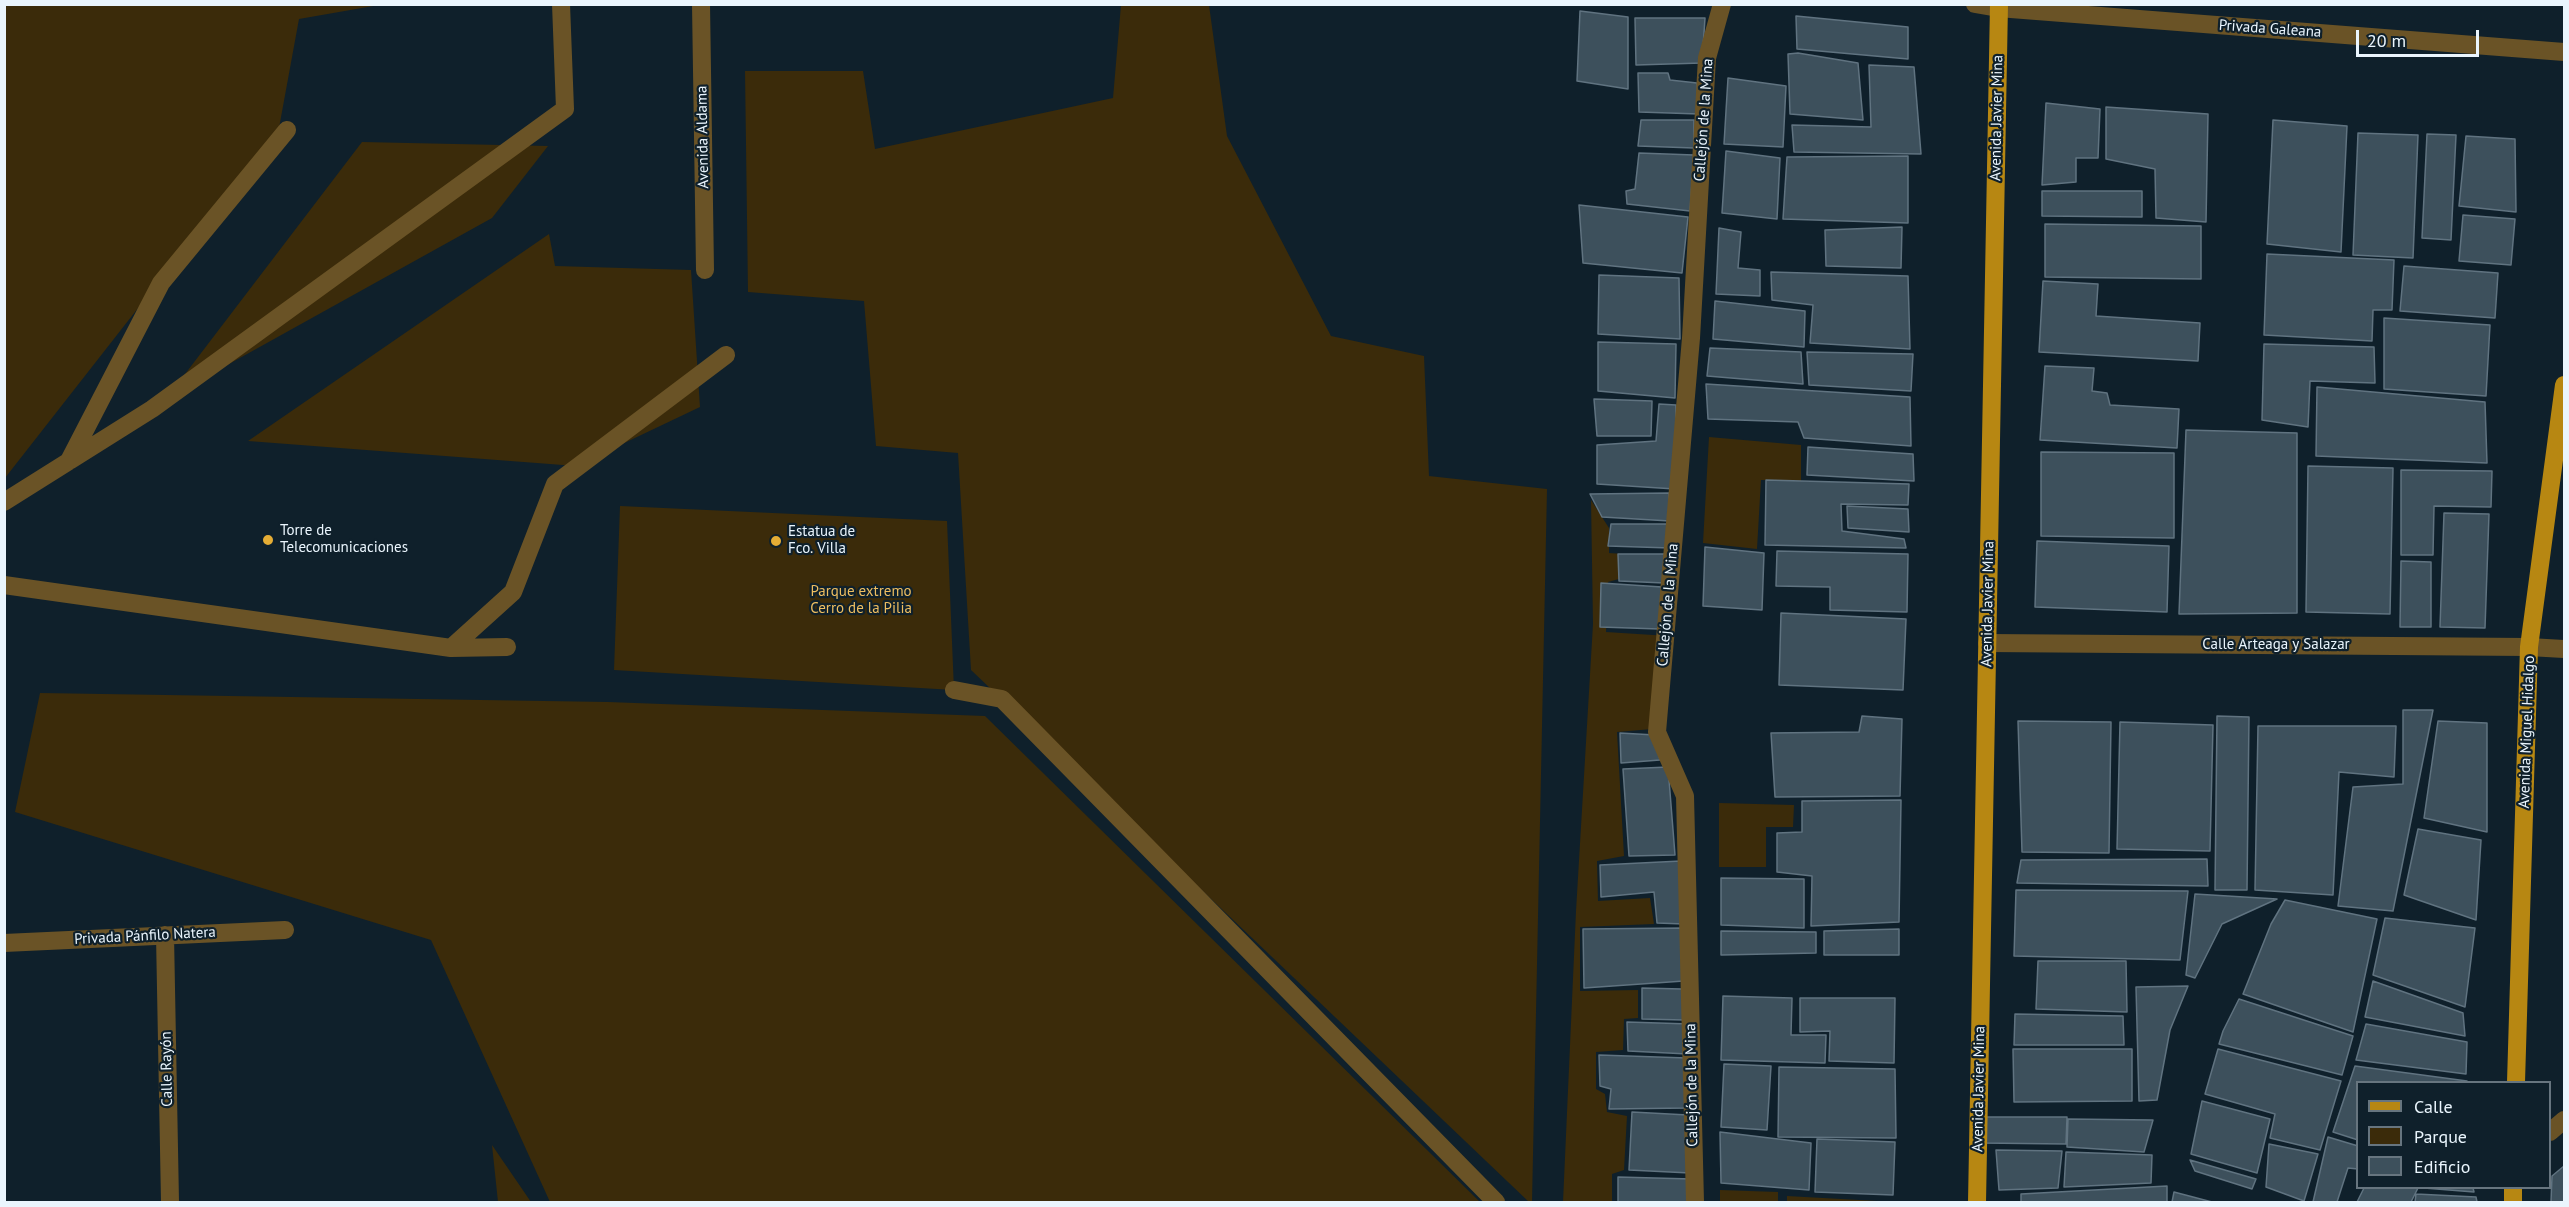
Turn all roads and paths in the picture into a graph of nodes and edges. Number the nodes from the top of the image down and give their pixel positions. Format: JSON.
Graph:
{"nodes":[{"id":1,"x":561,"y":4,"type":"edge"},
{"id":2,"x":701,"y":4,"type":"edge"},
{"id":3,"x":1722,"y":4,"type":"edge"},
{"id":4,"x":1975,"y":4,"type":"edge"},
{"id":5,"x":1999,"y":6,"type":"edge"},
{"id":6,"x":2565,"y":52,"type":"edge"},
{"id":7,"x":287,"y":130,"type":"dead end"},
{"id":8,"x":705,"y":270,"type":"dead end"},
{"id":9,"x":726,"y":355,"type":"dead end"},
{"id":10,"x":2565,"y":385,"type":"edge"},
{"id":11,"x":68,"y":462,"type":"junction"},
{"id":12,"x":4,"y":502,"type":"edge"},
{"id":13,"x":4,"y":585,"type":"edge"},
{"id":14,"x":1987,"y":644,"type":"junction"},
{"id":15,"x":507,"y":647,"type":"dead end"},
{"id":16,"x":2529,"y":647,"type":"junction"},
{"id":17,"x":451,"y":648,"type":"junction"},
{"id":18,"x":2565,"y":649,"type":"edge"},
{"id":19,"x":954,"y":690,"type":"dead end"},
{"id":20,"x":285,"y":930,"type":"dead end"},
{"id":21,"x":165,"y":935,"type":"junction"},
{"id":22,"x":4,"y":943,"type":"edge"},
{"id":23,"x":2516,"y":1081,"type":"edge"},
{"id":24,"x":2565,"y":1120,"type":"edge"},
{"id":25,"x":2551,"y":1130,"type":"edge"},
{"id":26,"x":170,"y":1203,"type":"edge"},
{"id":27,"x":1496,"y":1203,"type":"edge"},
{"id":28,"x":1695,"y":1203,"type":"edge"},
{"id":29,"x":1977,"y":1203,"type":"edge"}],
"edges":[{"from":1,"to":11,"type":"street"},
{"from":2,"to":8,"type":"street","name":"Avenida Aldama"},
{"from":3,"to":28,"type":"street","name":"Callejón de la Mina"},
{"from":4,"to":5,"type":"street","name":"Privada Galeana"},
{"from":5,"to":6,"type":"street","name":"Privada Galeana"},
{"from":5,"to":14,"type":"main road","name":"Avenida Javier Mina"},
{"from":7,"to":11,"type":"street"},
{"from":9,"to":17,"type":"street"},
{"from":10,"to":16,"type":"main road","name":"Avenida Miguel Hidalgo"},
{"from":11,"to":12,"type":"street"},
{"from":13,"to":17,"type":"street"},
{"from":14,"to":16,"type":"street","name":"Calle Arteaga y Salazar"},
{"from":14,"to":29,"type":"main road","name":"Avenida Javier Mina"},
{"from":15,"to":17,"type":"street"},
{"from":16,"to":18,"type":"street","name":"Calle Arteaga y Salazar"},
{"from":16,"to":23,"type":"main road","name":"Avenida Miguel Hidalgo"},
{"from":19,"to":27,"type":"street"},
{"from":20,"to":21,"type":"street","name":"Privada Pánfilo Natera"},
{"from":21,"to":22,"type":"street","name":"Privada Pánfilo Natera"},
{"from":21,"to":26,"type":"street","name":"Calle Rayón"},
{"from":24,"to":25,"type":"street"}]}
